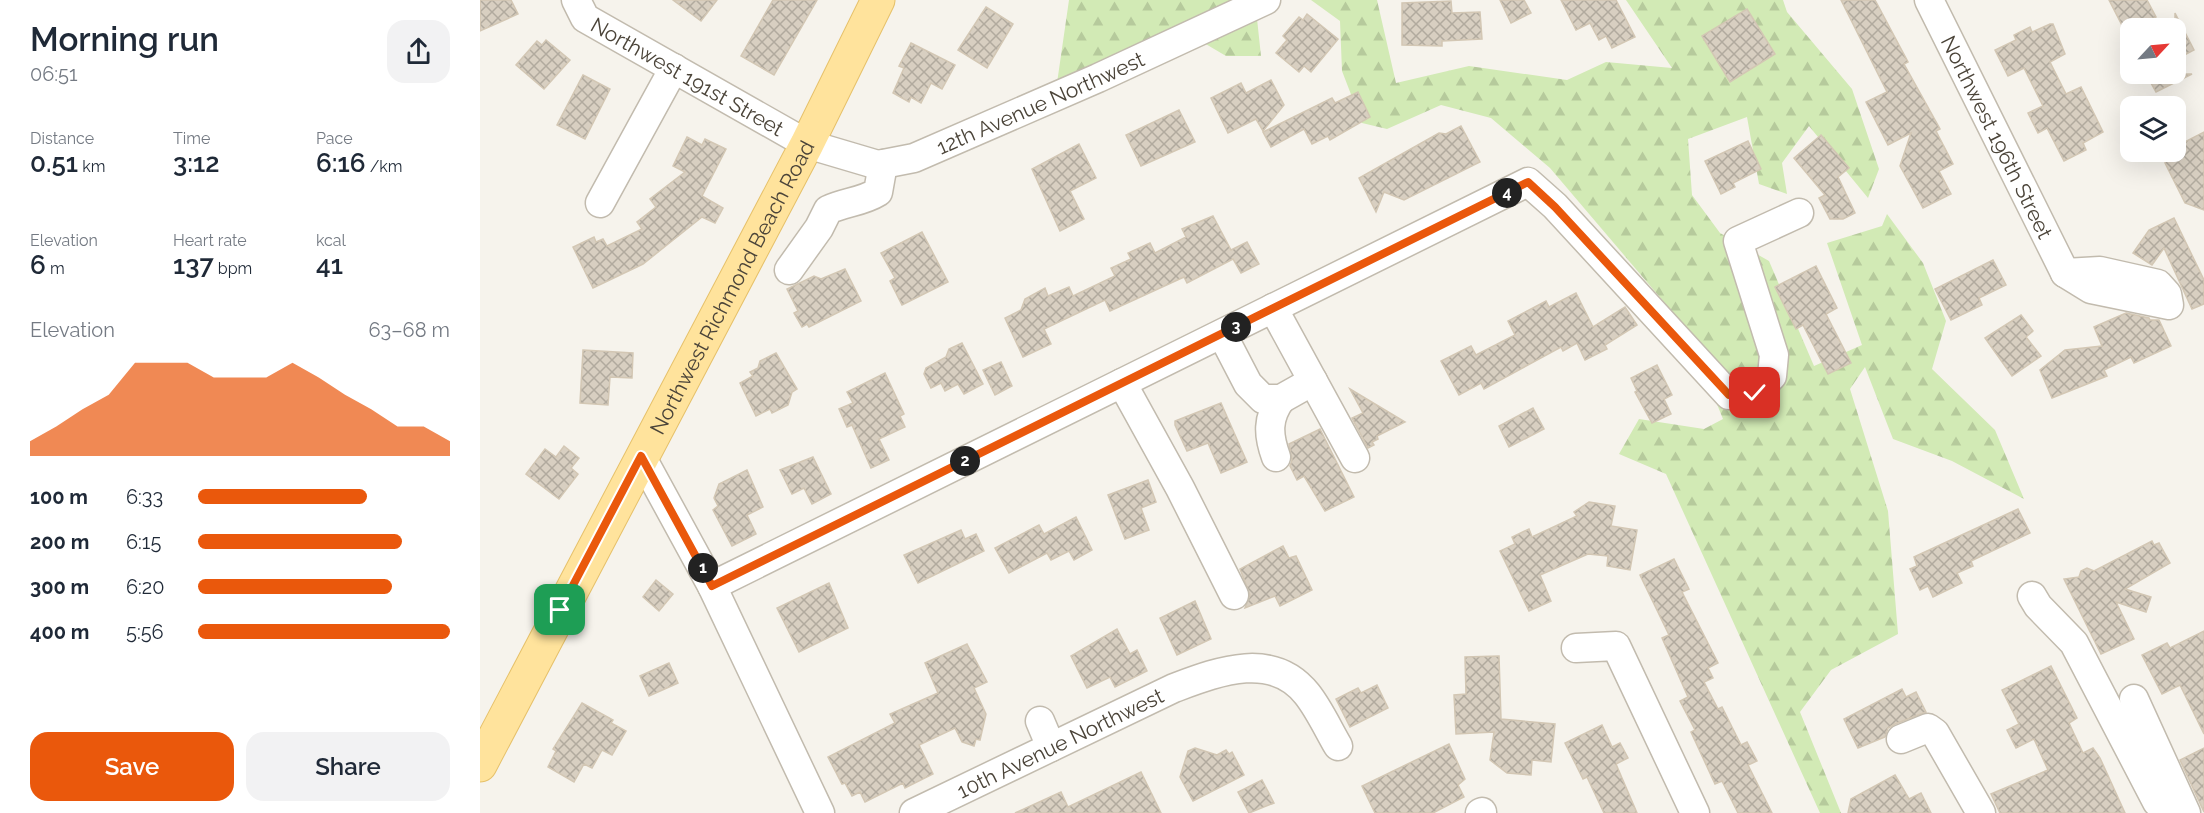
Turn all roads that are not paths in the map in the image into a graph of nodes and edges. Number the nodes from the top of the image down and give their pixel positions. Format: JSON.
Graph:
{"nodes":[{"id":1,"x":576,"y":0,"type":"edge"},
{"id":2,"x":878,"y":0,"type":"edge"},
{"id":3,"x":1266,"y":0,"type":"edge"},
{"id":4,"x":1929,"y":0,"type":"edge"},
{"id":5,"x":674,"y":68,"type":"junction"},
{"id":6,"x":807,"y":144,"type":"junction"},
{"id":7,"x":883,"y":164,"type":"junction"},
{"id":8,"x":600,"y":203,"type":"dead end"},
{"id":9,"x":1799,"y":213,"type":"dead end"},
{"id":10,"x":789,"y":270,"type":"dead end"},
{"id":11,"x":2065,"y":273,"type":"dead end"},
{"id":12,"x":1273,"y":308,"type":"junction"},
{"id":13,"x":1222,"y":334,"type":"junction"},
{"id":14,"x":1313,"y":381,"type":"junction"},
{"id":15,"x":1122,"y":383,"type":"junction"},
{"id":16,"x":1281,"y":399,"type":"junction"},
{"id":17,"x":641,"y":456,"type":"junction"},
{"id":18,"x":1276,"y":457,"type":"dead end"},
{"id":19,"x":1355,"y":458,"type":"dead end"},
{"id":20,"x":712,"y":586,"type":"junction"},
{"id":21,"x":1234,"y":595,"type":"dead end"},
{"id":22,"x":2032,"y":596,"type":"dead end"},
{"id":23,"x":1576,"y":648,"type":"dead end"},
{"id":24,"x":2134,"y":699,"type":"dead end"},
{"id":25,"x":1040,"y":721,"type":"dead end"},
{"id":26,"x":1901,"y":739,"type":"dead end"},
{"id":27,"x":1338,"y":746,"type":"dead end"},
{"id":28,"x":1051,"y":747,"type":"junction"},
{"id":29,"x":480,"y":765,"type":"edge"},
{"id":30,"x":820,"y":813,"type":"edge"},
{"id":31,"x":914,"y":813,"type":"edge"},
{"id":32,"x":1695,"y":813,"type":"edge"},
{"id":33,"x":1981,"y":813,"type":"edge"},
{"id":34,"x":2168,"y":813,"type":"edge"},
{"id":35,"x":2186,"y":813,"type":"edge"}],
"edges":[{"from":1,"to":5,"type":"street","name":"Northwest 191st Street"},
{"from":2,"to":6,"type":"main road","name":"Northwest Richmond Beach Road"},
{"from":3,"to":7,"type":"street","name":"12th Avenue Northwest"},
{"from":4,"to":11,"type":"street","name":"Northwest 196th Street"},
{"from":5,"to":6,"type":"street","name":"Northwest 191st Street"},
{"from":5,"to":8,"type":"street"},
{"from":6,"to":7,"type":"street","name":"12th Avenue Northwest"},
{"from":6,"to":17,"type":"main road","name":"Northwest Richmond Beach Road"},
{"from":7,"to":10,"type":"street"},
{"from":9,"to":12,"type":"street"},
{"from":12,"to":13,"type":"street"},
{"from":12,"to":14,"type":"street"},
{"from":13,"to":15,"type":"street"},
{"from":13,"to":16,"type":"street"},
{"from":14,"to":16,"type":"street"},
{"from":14,"to":19,"type":"street"},
{"from":15,"to":20,"type":"street"},
{"from":15,"to":21,"type":"street"},
{"from":16,"to":18,"type":"street"},
{"from":17,"to":20,"type":"street"},
{"from":17,"to":29,"type":"main road","name":"Northwest Richmond Beach Road"},
{"from":20,"to":30,"type":"street"},
{"from":22,"to":34,"type":"street"},
{"from":23,"to":32,"type":"street"},
{"from":24,"to":35,"type":"street"},
{"from":25,"to":28,"type":"street"},
{"from":26,"to":33,"type":"street"},
{"from":27,"to":28,"type":"street","name":"10th Avenue Northwest"},
{"from":28,"to":31,"type":"street","name":"10th Avenue Northwest"}]}
